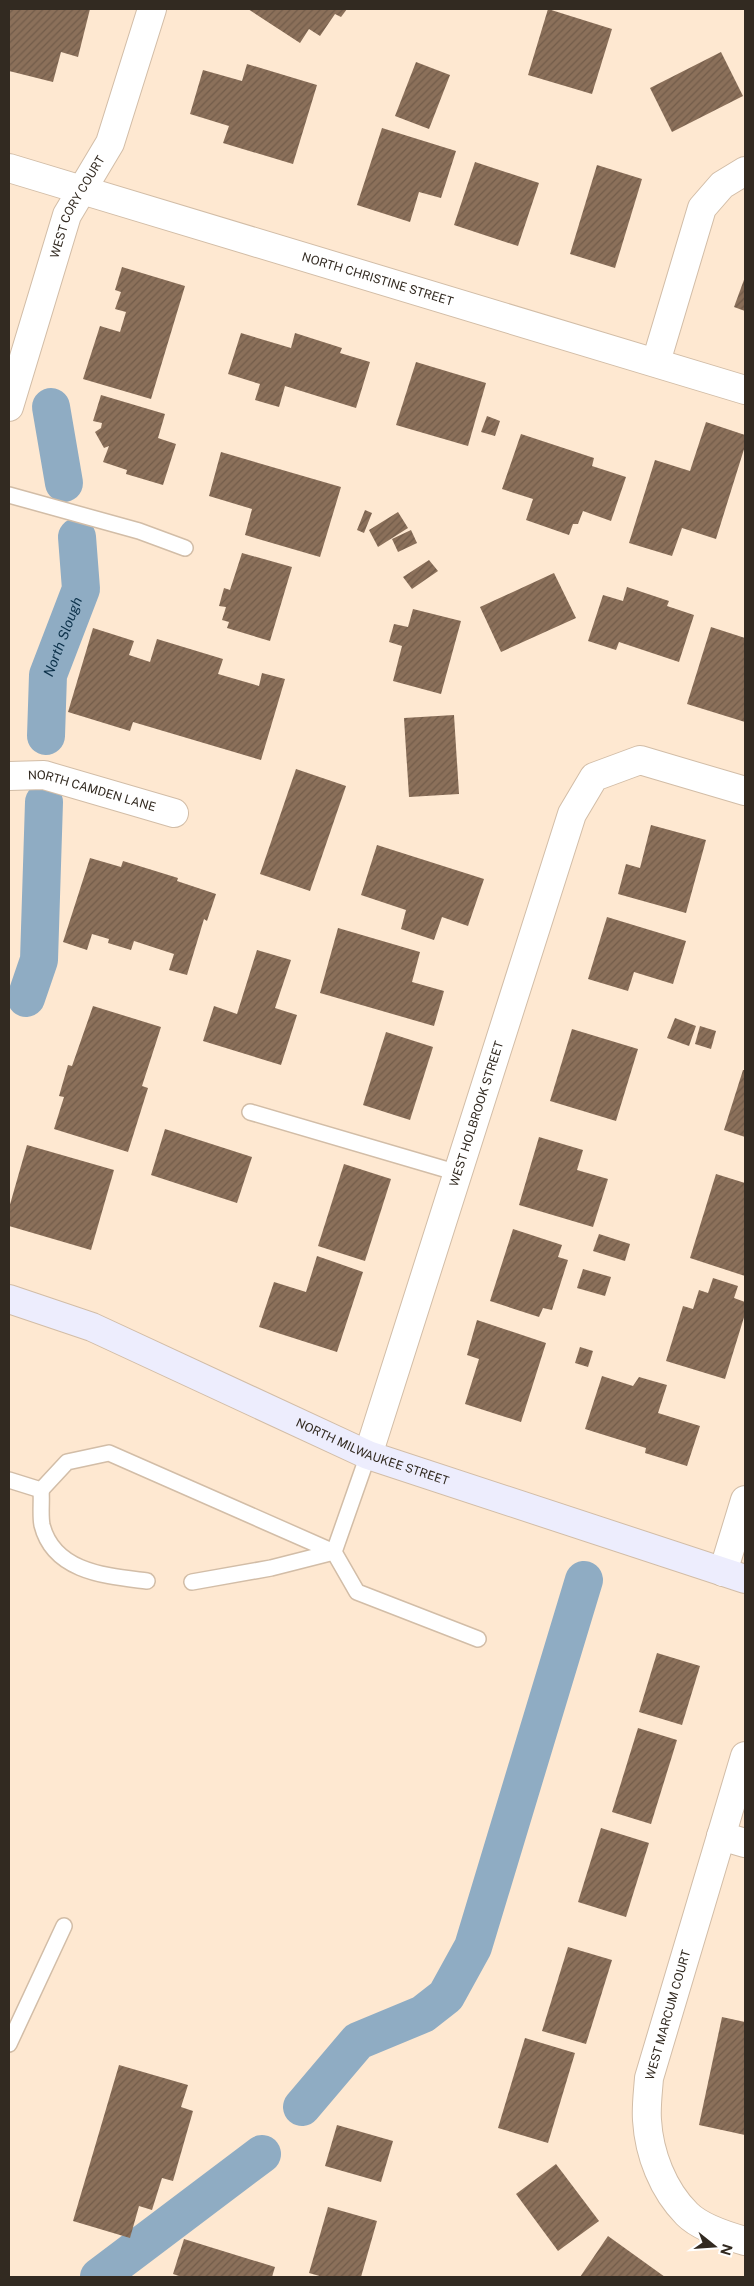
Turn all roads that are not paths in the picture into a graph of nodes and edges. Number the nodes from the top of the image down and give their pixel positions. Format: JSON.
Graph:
{"nodes":[{"id":1,"x":152,"y":9,"type":"edge"},
{"id":2,"x":9,"y":168,"type":"edge"},
{"id":3,"x":745,"y":172,"type":"edge"},
{"id":4,"x":82,"y":191,"type":"junction"},
{"id":5,"x":656,"y":362,"type":"junction"},
{"id":6,"x":745,"y":390,"type":"edge"},
{"id":7,"x":9,"y":407,"type":"edge"},
{"id":8,"x":9,"y":495,"type":"edge"},
{"id":9,"x":185,"y":548,"type":"dead end"},
{"id":10,"x":9,"y":776,"type":"edge"},
{"id":11,"x":745,"y":791,"type":"edge"},
{"id":12,"x":174,"y":813,"type":"dead end"},
{"id":13,"x":250,"y":1112,"type":"dead end"},
{"id":14,"x":458,"y":1173,"type":"junction"},
{"id":15,"x":9,"y":1299,"type":"edge"},
{"id":16,"x":368,"y":1455,"type":"junction"},
{"id":17,"x":9,"y":1480,"type":"edge"},
{"id":18,"x":41,"y":1490,"type":"junction"},
{"id":19,"x":745,"y":1500,"type":"edge"},
{"id":20,"x":334,"y":1552,"type":"junction"},
{"id":21,"x":734,"y":1575,"type":"edge"},
{"id":22,"x":148,"y":1581,"type":"dead end"},
{"id":23,"x":192,"y":1582,"type":"dead end"},
{"id":24,"x":478,"y":1638,"type":"dead end"},
{"id":25,"x":745,"y":1756,"type":"edge"},
{"id":26,"x":733,"y":1840,"type":"edge"},
{"id":27,"x":64,"y":1926,"type":"dead end"},
{"id":28,"x":9,"y":2044,"type":"edge"},
{"id":29,"x":745,"y":2241,"type":"edge"}],
"edges":[{"from":1,"to":4,"type":"street","name":"WEST CORY COURT"},
{"from":2,"to":4,"type":"street","name":"NORTH CHRISTINE STREET"},
{"from":3,"to":5,"type":"street"},
{"from":4,"to":5,"type":"street","name":"NORTH CHRISTINE STREET"},
{"from":4,"to":7,"type":"street","name":"WEST CORY COURT"},
{"from":5,"to":6,"type":"street","name":"NORTH CHRISTINE STREET"},
{"from":8,"to":9,"type":"lane"},
{"from":10,"to":12,"type":"street","name":"NORTH CAMDEN LANE"},
{"from":11,"to":14,"type":"street","name":"WEST HOLBROOK STREET"},
{"from":13,"to":14,"type":"lane"},
{"from":14,"to":16,"type":"street","name":"WEST HOLBROOK STREET"},
{"from":15,"to":16,"type":"main road","name":"NORTH MILWAUKEE STREET"},
{"from":16,"to":20,"type":"lane"},
{"from":16,"to":21,"type":"main road","name":"NORTH MILWAUKEE STREET"},
{"from":17,"to":18,"type":"lane"},
{"from":18,"to":20,"type":"lane"},
{"from":18,"to":22,"type":"lane"},
{"from":19,"to":21,"type":"street"},
{"from":20,"to":23,"type":"lane"},
{"from":20,"to":24,"type":"lane"},
{"from":25,"to":26,"type":"street","name":"WEST MARCUM COURT"},
{"from":26,"to":29,"type":"street","name":"WEST MARCUM COURT"},
{"from":27,"to":28,"type":"lane"}]}
